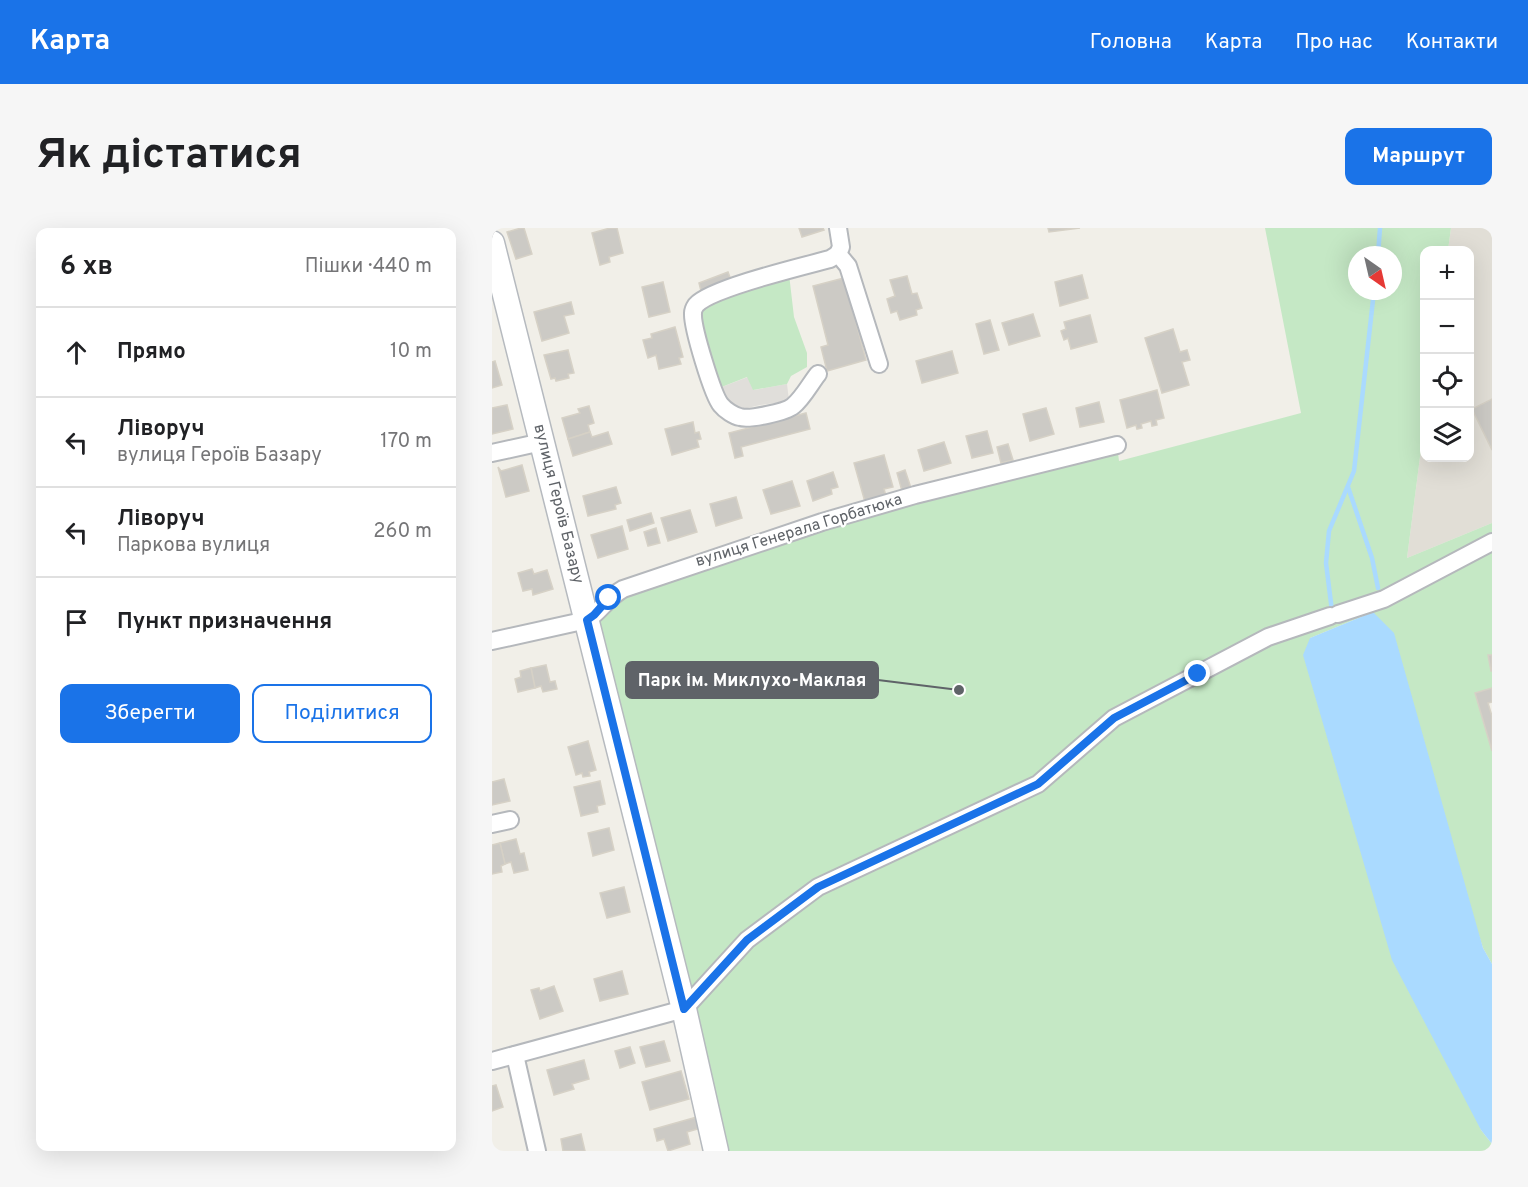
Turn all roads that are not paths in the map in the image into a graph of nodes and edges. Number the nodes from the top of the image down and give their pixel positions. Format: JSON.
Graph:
{"nodes":[{"id":1,"x":838,"y":228,"type":"edge"},
{"id":2,"x":492,"y":243,"type":"edge"},
{"id":3,"x":838,"y":254,"type":"junction"},
{"id":4,"x":879,"y":364,"type":"dead end"},
{"id":5,"x":818,"y":374,"type":"dead end"},
{"id":6,"x":542,"y":442,"type":"junction"},
{"id":7,"x":1117,"y":445,"type":"dead end"},
{"id":8,"x":492,"y":453,"type":"edge"},
{"id":9,"x":1492,"y":543,"type":"edge"},
{"id":10,"x":587,"y":620,"type":"junction"},
{"id":11,"x":492,"y":641,"type":"edge"},
{"id":12,"x":510,"y":820,"type":"dead end"},
{"id":13,"x":492,"y":824,"type":"edge"},
{"id":14,"x":684,"y":1009,"type":"junction"},
{"id":15,"x":515,"y":1055,"type":"junction"},
{"id":16,"x":492,"y":1061,"type":"edge"},
{"id":17,"x":537,"y":1151,"type":"edge"},
{"id":18,"x":716,"y":1151,"type":"edge"}],
"edges":[{"from":1,"to":3,"type":"street"},
{"from":2,"to":6,"type":"street","name":"вулиця Героїв Базару"},
{"from":3,"to":4,"type":"street"},
{"from":3,"to":5,"type":"street"},
{"from":6,"to":8,"type":"street"},
{"from":6,"to":10,"type":"street","name":"вулиця Героїв Базару"},
{"from":7,"to":10,"type":"street","name":"вулиця Генерала Горбатюка"},
{"from":9,"to":14,"type":"street"},
{"from":10,"to":11,"type":"street"},
{"from":10,"to":14,"type":"street","name":"вулиця Героїв Базару"},
{"from":12,"to":13,"type":"street"},
{"from":14,"to":15,"type":"street"},
{"from":14,"to":18,"type":"street","name":"вулиця Героїв Базару"},
{"from":15,"to":16,"type":"street"},
{"from":15,"to":17,"type":"street"}]}
